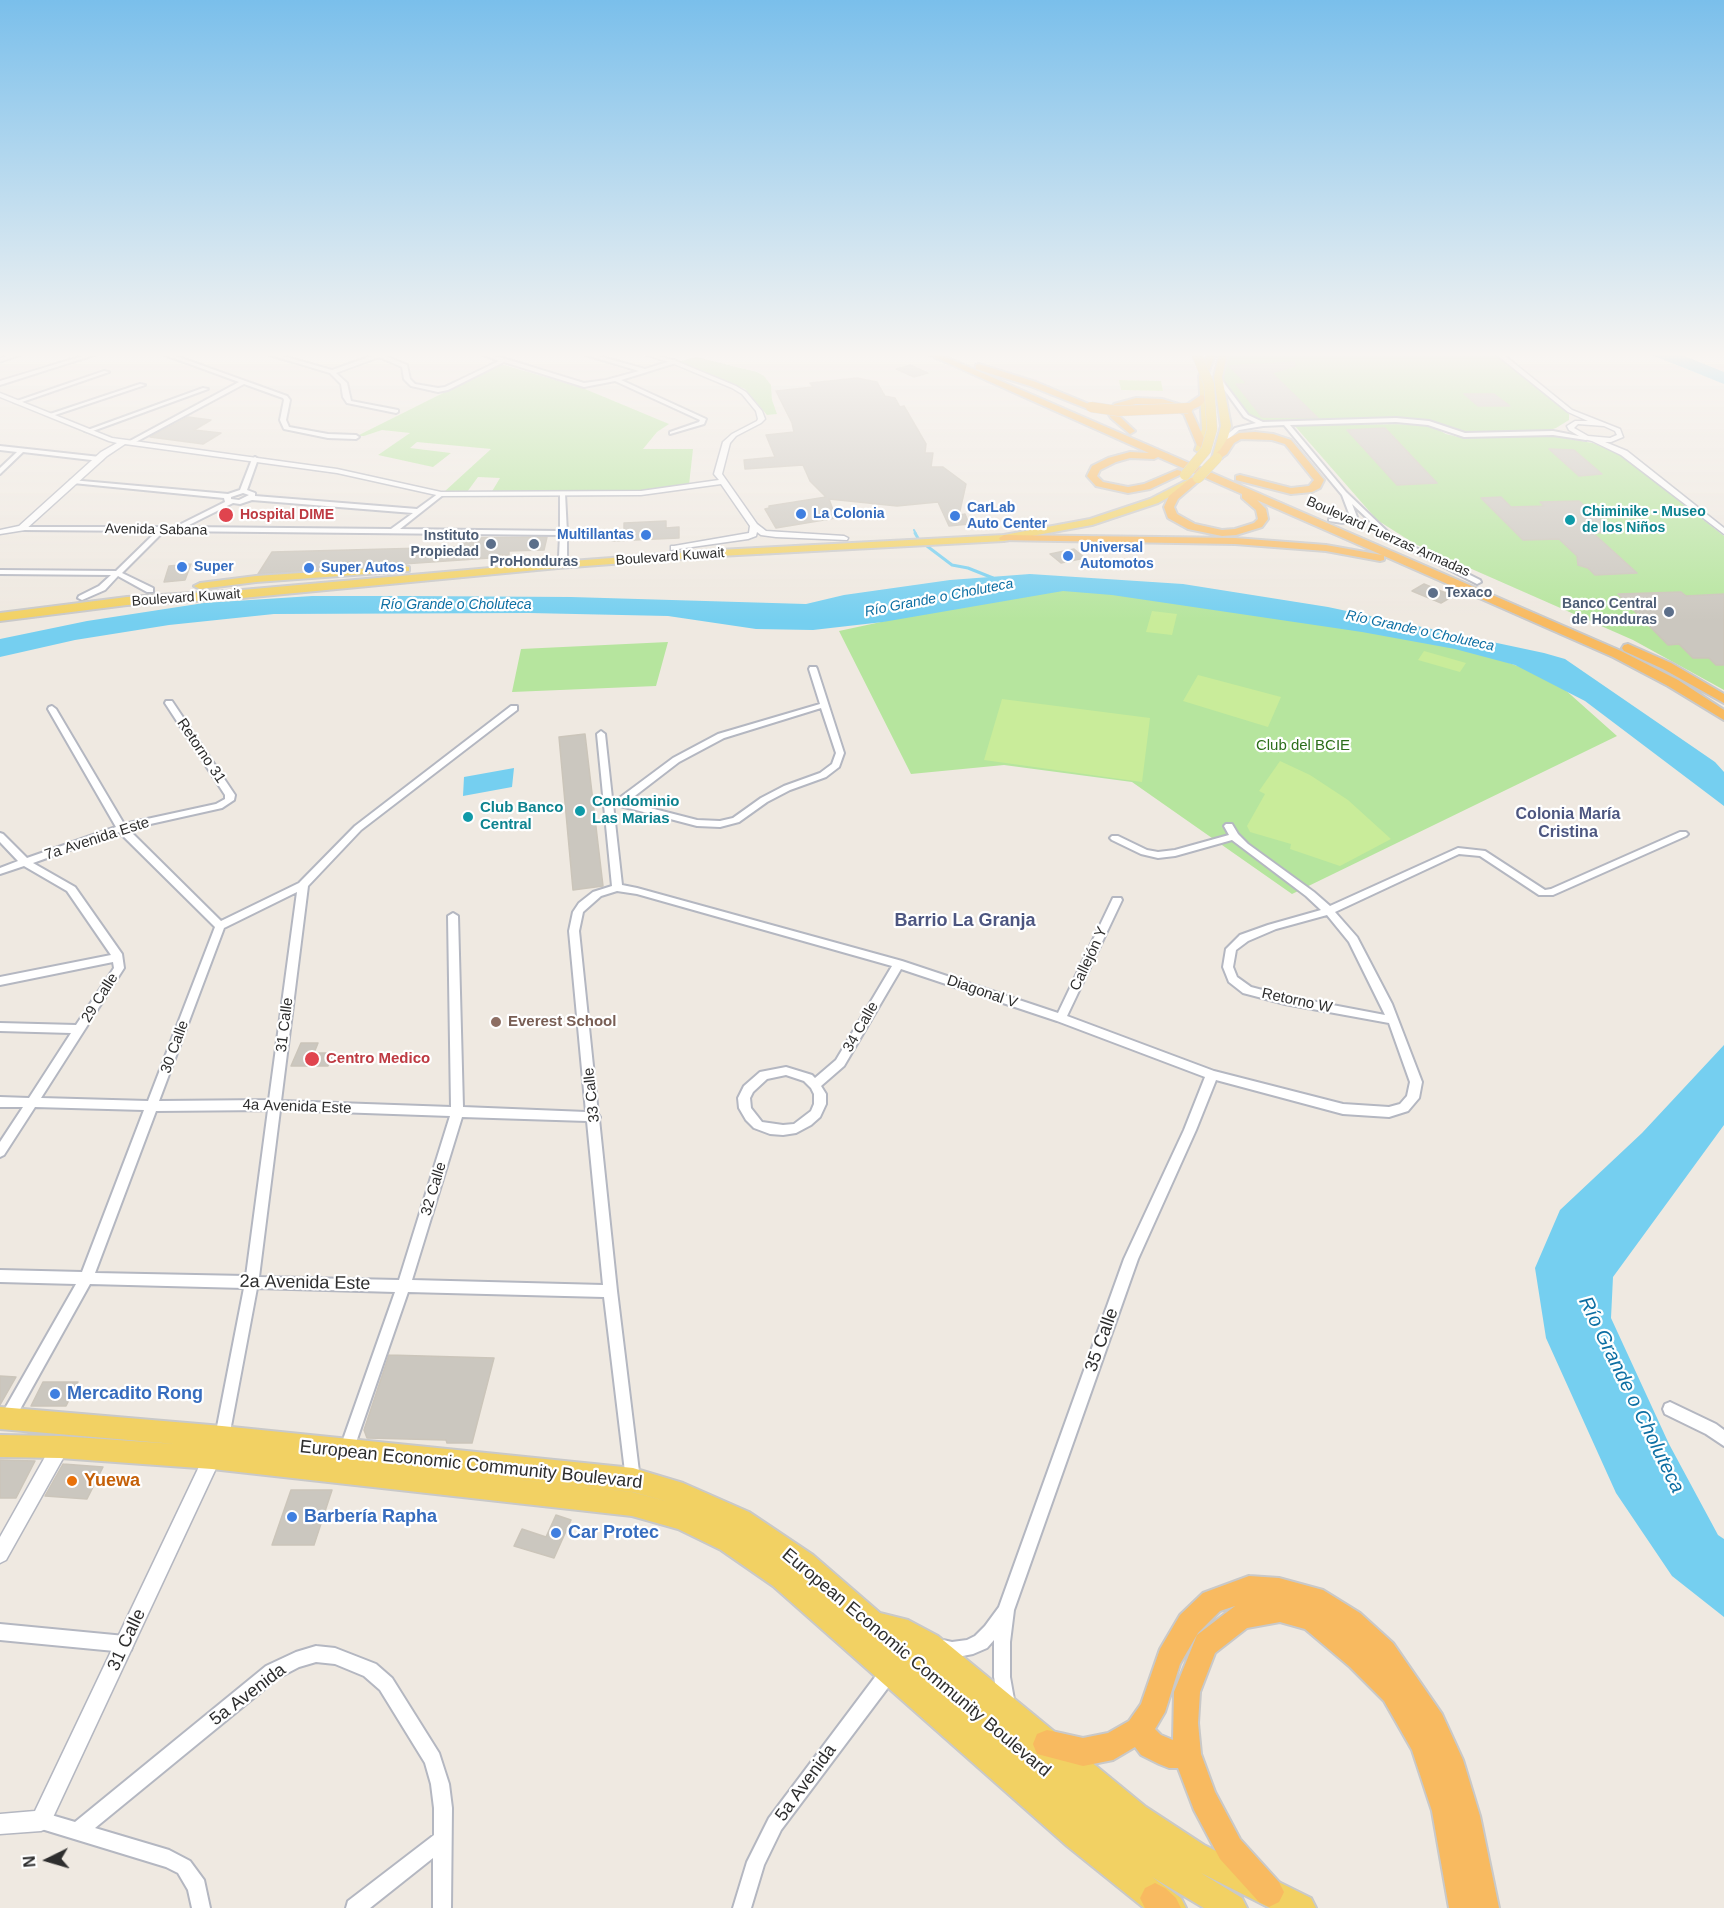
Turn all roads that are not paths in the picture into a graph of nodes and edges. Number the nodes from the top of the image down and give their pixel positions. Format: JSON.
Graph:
{"nodes":[{"id":1,"x":125,"y":444,"type":"edge"},
{"id":2,"x":135,"y":444,"type":"edge"},
{"id":3,"x":726,"y":444,"type":"edge"},
{"id":4,"x":1133,"y":444,"type":"edge"},
{"id":5,"x":1157,"y":444,"type":"edge"},
{"id":6,"x":1200,"y":444,"type":"edge"},
{"id":7,"x":1202,"y":444,"type":"edge"},
{"id":8,"x":1208,"y":444,"type":"edge"},
{"id":9,"x":1222,"y":444,"type":"edge"},
{"id":10,"x":1228,"y":444,"type":"edge"},
{"id":11,"x":1290,"y":444,"type":"edge"},
{"id":12,"x":1302,"y":444,"type":"edge"},
{"id":13,"x":1602,"y":444,"type":"edge"},
{"id":14,"x":1619,"y":444,"type":"edge"},
{"id":15,"x":1201,"y":447,"type":"junction"},
{"id":16,"x":0,"y":448,"type":"edge"},
{"id":17,"x":22,"y":450,"type":"junction"},
{"id":18,"x":1624,"y":453,"type":"junction"},
{"id":19,"x":1217,"y":457,"type":"junction"},
{"id":20,"x":100,"y":459,"type":"junction"},
{"id":21,"x":255,"y":459,"type":"junction"},
{"id":22,"x":0,"y":472,"type":"edge"},
{"id":23,"x":1189,"y":473,"type":"junction"},
{"id":24,"x":1223,"y":476,"type":"junction"},
{"id":25,"x":73,"y":481,"type":"junction"},
{"id":26,"x":723,"y":482,"type":"junction"},
{"id":27,"x":243,"y":491,"type":"junction"},
{"id":28,"x":1344,"y":493,"type":"junction"},
{"id":29,"x":441,"y":494,"type":"junction"},
{"id":30,"x":563,"y":494,"type":"junction"},
{"id":31,"x":251,"y":498,"type":"junction"},
{"id":32,"x":230,"y":499,"type":"junction"},
{"id":33,"x":417,"y":511,"type":"junction"},
{"id":34,"x":1331,"y":520,"type":"junction"},
{"id":35,"x":754,"y":526,"type":"junction"},
{"id":36,"x":22,"y":528,"type":"junction"},
{"id":37,"x":161,"y":531,"type":"junction"},
{"id":38,"x":172,"y":531,"type":"junction"},
{"id":39,"x":0,"y":532,"type":"edge"},
{"id":40,"x":392,"y":532,"type":"junction"},
{"id":41,"x":564,"y":532,"type":"junction"},
{"id":42,"x":1724,"y":532,"type":"edge"},
{"id":43,"x":844,"y":538,"type":"junction"},
{"id":44,"x":936,"y":538,"type":"junction"},
{"id":45,"x":1004,"y":538,"type":"junction"},
{"id":46,"x":891,"y":540,"type":"junction"},
{"id":47,"x":674,"y":548,"type":"junction"},
{"id":48,"x":563,"y":557,"type":"junction"},
{"id":49,"x":433,"y":568,"type":"junction"},
{"id":50,"x":0,"y":572,"type":"edge"},
{"id":51,"x":1430,"y":572,"type":"junction"},
{"id":52,"x":117,"y":573,"type":"junction"},
{"id":53,"x":423,"y":576,"type":"junction"},
{"id":54,"x":1478,"y":582,"type":"junction"},
{"id":55,"x":204,"y":585,"type":"junction"},
{"id":56,"x":150,"y":590,"type":"junction"},
{"id":57,"x":178,"y":597,"type":"junction"},
{"id":58,"x":82,"y":598,"type":"junction"},
{"id":59,"x":0,"y":610,"type":"edge"},
{"id":60,"x":0,"y":617,"type":"edge"},
{"id":61,"x":813,"y":669,"type":"dead end"},
{"id":62,"x":1724,"y":699,"type":"edge"},
{"id":63,"x":169,"y":703,"type":"dead end"},
{"id":64,"x":824,"y":705,"type":"junction"},
{"id":65,"x":514,"y":708,"type":"dead end"},
{"id":66,"x":52,"y":709,"type":"dead end"},
{"id":67,"x":1724,"y":716,"type":"edge"},
{"id":68,"x":601,"y":734,"type":"dead end"},
{"id":69,"x":229,"y":800,"type":"joint"},
{"id":70,"x":614,"y":801,"type":"junction"},
{"id":71,"x":121,"y":828,"type":"junction"},
{"id":72,"x":1683,"y":834,"type":"dead end"},
{"id":73,"x":0,"y":836,"type":"edge"},
{"id":74,"x":1115,"y":838,"type":"dead end"},
{"id":75,"x":25,"y":862,"type":"junction"},
{"id":76,"x":0,"y":871,"type":"edge"},
{"id":77,"x":303,"y":885,"type":"junction"},
{"id":78,"x":617,"y":888,"type":"junction"},
{"id":79,"x":1117,"y":900,"type":"dead end"},
{"id":80,"x":1328,"y":911,"type":"junction"},
{"id":81,"x":453,"y":916,"type":"dead end"},
{"id":82,"x":220,"y":926,"type":"junction"},
{"id":83,"x":118,"y":957,"type":"junction"},
{"id":84,"x":898,"y":964,"type":"junction"},
{"id":85,"x":0,"y":981,"type":"edge"},
{"id":86,"x":1061,"y":1018,"type":"junction"},
{"id":87,"x":1393,"y":1020,"type":"junction"},
{"id":88,"x":0,"y":1027,"type":"edge"},
{"id":89,"x":81,"y":1029,"type":"junction"},
{"id":90,"x":1212,"y":1075,"type":"junction"},
{"id":91,"x":815,"y":1085,"type":"junction"},
{"id":92,"x":0,"y":1102,"type":"edge"},
{"id":93,"x":31,"y":1104,"type":"junction"},
{"id":94,"x":274,"y":1106,"type":"junction"},
{"id":95,"x":153,"y":1107,"type":"junction"},
{"id":96,"x":457,"y":1113,"type":"junction"},
{"id":97,"x":594,"y":1117,"type":"junction"},
{"id":98,"x":0,"y":1152,"type":"edge"},
{"id":99,"x":0,"y":1276,"type":"edge"},
{"id":100,"x":86,"y":1279,"type":"junction"},
{"id":101,"x":252,"y":1282,"type":"junction"},
{"id":102,"x":404,"y":1285,"type":"junction"},
{"id":103,"x":610,"y":1291,"type":"junction"},
{"id":104,"x":1670,"y":1409,"type":"dead end"},
{"id":105,"x":4,"y":1418,"type":"edge"},
{"id":106,"x":1724,"y":1439,"type":"edge"},
{"id":107,"x":0,"y":1446,"type":"edge"},
{"id":108,"x":60,"y":1447,"type":"junction"},
{"id":109,"x":217,"y":1448,"type":"junction"},
{"id":110,"x":346,"y":1451,"type":"junction"},
{"id":111,"x":633,"y":1480,"type":"junction"},
{"id":112,"x":0,"y":1554,"type":"edge"},
{"id":113,"x":1006,"y":1610,"type":"junction"},
{"id":114,"x":873,"y":1624,"type":"junction"},
{"id":115,"x":0,"y":1632,"type":"edge"},
{"id":116,"x":125,"y":1644,"type":"junction"},
{"id":117,"x":929,"y":1645,"type":"junction"},
{"id":118,"x":891,"y":1670,"type":"junction"},
{"id":119,"x":1008,"y":1712,"type":"junction"},
{"id":120,"x":1138,"y":1730,"type":"junction"},
{"id":121,"x":1047,"y":1744,"type":"junction"},
{"id":122,"x":1187,"y":1754,"type":"junction"},
{"id":123,"x":41,"y":1821,"type":"junction"},
{"id":124,"x":0,"y":1824,"type":"edge"},
{"id":125,"x":78,"y":1831,"type":"junction"},
{"id":126,"x":444,"y":1838,"type":"junction"},
{"id":127,"x":1269,"y":1893,"type":"junction"},
{"id":128,"x":1473,"y":1903,"type":"edge"},
{"id":129,"x":1164,"y":1905,"type":"edge"},
{"id":130,"x":201,"y":1908,"type":"edge"},
{"id":131,"x":355,"y":1908,"type":"edge"},
{"id":132,"x":442,"y":1908,"type":"edge"},
{"id":133,"x":742,"y":1908,"type":"edge"},
{"id":134,"x":1232,"y":1908,"type":"edge"},
{"id":135,"x":1301,"y":1908,"type":"edge"}],
"edges":[{"from":1,"to":20,"type":"street"},
{"from":2,"to":21,"type":"street"},
{"from":3,"to":26,"type":"street"},
{"from":4,"to":23,"type":"highway","name":"Boulevard Fuerzas Armadas"},
{"from":5,"to":24,"type":"highway","name":"Boulevard Fuerzas Armadas"},
{"from":6,"to":15,"type":"highway"},
{"from":7,"to":15,"type":"main road"},
{"from":8,"to":23,"type":"main road","bridge":true},
{"from":9,"to":19,"type":"main road","name":"Boulevard Kuwait"},
{"from":10,"to":19,"type":"highway"},
{"from":11,"to":24,"type":"highway"},
{"from":12,"to":28,"type":"street"},
{"from":13,"to":18,"type":"street"},
{"from":14,"to":18,"type":"street"},
{"from":15,"to":23,"type":"main road","name":"Boulevard Kuwait"},
{"from":16,"to":17,"type":"street"},
{"from":17,"to":20,"type":"street"},
{"from":17,"to":22,"type":"street"},
{"from":18,"to":42,"type":"street"},
{"from":19,"to":23,"type":"main road","name":"Boulevard Kuwait","bridge":true},
{"from":20,"to":25,"type":"street"},
{"from":21,"to":27,"type":"street"},
{"from":21,"to":29,"type":"street"},
{"from":23,"to":23,"type":"highway"},
{"from":23,"to":24,"type":"highway","name":"Boulevard Fuerzas Armadas"},
{"from":23,"to":24,"type":"highway"},
{"from":23,"to":44,"type":"main road","name":"Boulevard Kuwait"},
{"from":23,"to":45,"type":"main road","name":"Boulevard Kuwait"},
{"from":24,"to":34,"type":"highway","name":"Boulevard Fuerzas Armadas"},
{"from":24,"to":51,"type":"highway","name":"Boulevard Fuerzas Armadas"},
{"from":25,"to":32,"type":"street"},
{"from":25,"to":36,"type":"street"},
{"from":26,"to":30,"type":"street"},
{"from":26,"to":35,"type":"street"},
{"from":27,"to":31,"type":"street"},
{"from":27,"to":32,"type":"street"},
{"from":28,"to":34,"type":"street"},
{"from":28,"to":54,"type":"street"},
{"from":29,"to":30,"type":"street"},
{"from":29,"to":33,"type":"street"},
{"from":30,"to":41,"type":"street"},
{"from":31,"to":32,"type":"street"},
{"from":31,"to":33,"type":"street"},
{"from":32,"to":38,"type":"street"},
{"from":33,"to":40,"type":"street"},
{"from":34,"to":54,"type":"highway","name":"Boulevard Fuerzas Armadas"},
{"from":35,"to":43,"type":"street"},
{"from":35,"to":47,"type":"street"},
{"from":36,"to":37,"type":"street","name":"Avenida Sabana"},
{"from":36,"to":39,"type":"street","name":"Avenida Sabana"},
{"from":37,"to":38,"type":"street","name":"Avenida Sabana"},
{"from":37,"to":52,"type":"street"},
{"from":38,"to":40,"type":"street","name":"Avenida Sabana"},
{"from":40,"to":41,"type":"street","name":"Avenida Sabana"},
{"from":41,"to":48,"type":"street"},
{"from":43,"to":46,"type":"main road","name":"Boulevard Kuwait"},
{"from":43,"to":47,"type":"main road","name":"Boulevard Kuwait"},
{"from":44,"to":45,"type":"main road","name":"Boulevard Kuwait"},
{"from":44,"to":46,"type":"main road","name":"Boulevard Kuwait"},
{"from":45,"to":51,"type":"highway"},
{"from":46,"to":53,"type":"main road","name":"Boulevard Kuwait"},
{"from":47,"to":48,"type":"main road","name":"Boulevard Kuwait"},
{"from":48,"to":49,"type":"main road","name":"Boulevard Kuwait"},
{"from":49,"to":53,"type":"main road"},
{"from":49,"to":55,"type":"main road","name":"Boulevard Kuwait"},
{"from":50,"to":52,"type":"street"},
{"from":51,"to":67,"type":"highway","name":"Boulevard Fuerzas Armadas"},
{"from":52,"to":56,"type":"street"},
{"from":52,"to":58,"type":"street"},
{"from":53,"to":57,"type":"main road","name":"Boulevard Kuwait"},
{"from":54,"to":62,"type":"highway","name":"Boulevard Fuerzas Armadas"},
{"from":55,"to":56,"type":"main road","name":"Boulevard Kuwait"},
{"from":55,"to":57,"type":"main road"},
{"from":56,"to":58,"type":"main road","name":"Boulevard Kuwait"},
{"from":57,"to":60,"type":"main road","name":"Boulevard Kuwait"},
{"from":58,"to":59,"type":"main road","name":"Boulevard Kuwait"},
{"from":61,"to":64,"type":"street"},
{"from":63,"to":69,"type":"street","name":"Retorno 31"},
{"from":64,"to":70,"type":"street"},
{"from":64,"to":70,"type":"street"},
{"from":65,"to":77,"type":"street"},
{"from":66,"to":71,"type":"street"},
{"from":68,"to":70,"type":"street"},
{"from":69,"to":71,"type":"street","name":"7a Avenida Este"},
{"from":70,"to":78,"type":"street"},
{"from":71,"to":75,"type":"street","name":"7a Avenida Este"},
{"from":71,"to":82,"type":"street"},
{"from":72,"to":80,"type":"street"},
{"from":73,"to":75,"type":"street","name":"29 Calle"},
{"from":74,"to":80,"type":"street","name":"Diagonal V"},
{"from":75,"to":76,"type":"street","name":"7a Avenida Este"},
{"from":75,"to":83,"type":"street","name":"29 Calle"},
{"from":77,"to":82,"type":"street"},
{"from":77,"to":94,"type":"street","name":"31 Calle"},
{"from":78,"to":84,"type":"street","name":"Diagonal V"},
{"from":78,"to":97,"type":"street","name":"33 Calle"},
{"from":79,"to":86,"type":"street","name":"Callejón Y"},
{"from":80,"to":87,"type":"street","name":"Diagonal V"},
{"from":80,"to":87,"type":"street","name":"Retorno W"},
{"from":81,"to":96,"type":"street","name":"32 Calle"},
{"from":82,"to":95,"type":"street","name":"30 Calle"},
{"from":83,"to":85,"type":"street"},
{"from":83,"to":89,"type":"street","name":"29 Calle"},
{"from":84,"to":86,"type":"street","name":"Diagonal V"},
{"from":84,"to":91,"type":"street","name":"34 Calle"},
{"from":86,"to":90,"type":"street","name":"Diagonal V"},
{"from":87,"to":90,"type":"street","name":"Diagonal V"},
{"from":88,"to":89,"type":"street"},
{"from":89,"to":93,"type":"street","name":"29 Calle"},
{"from":90,"to":113,"type":"street","name":"35 Calle"},
{"from":91,"to":91,"type":"street"},
{"from":92,"to":93,"type":"street","name":"4a Avenida Este"},
{"from":93,"to":95,"type":"street","name":"4a Avenida Este"},
{"from":93,"to":98,"type":"street","name":"29 Calle"},
{"from":94,"to":95,"type":"street","name":"4a Avenida Este"},
{"from":94,"to":96,"type":"street","name":"4a Avenida Este"},
{"from":94,"to":101,"type":"street","name":"31 Calle"},
{"from":95,"to":100,"type":"street","name":"30 Calle"},
{"from":96,"to":97,"type":"street","name":"4a Avenida Este"},
{"from":96,"to":102,"type":"street","name":"32 Calle"},
{"from":97,"to":103,"type":"street","name":"33 Calle"},
{"from":99,"to":100,"type":"street","name":"2a Avenida Este"},
{"from":100,"to":101,"type":"street","name":"2a Avenida Este"},
{"from":100,"to":105,"type":"street","name":"30 Calle"},
{"from":101,"to":102,"type":"street","name":"2a Avenida Este"},
{"from":101,"to":109,"type":"street","name":"31 Calle"},
{"from":102,"to":103,"type":"street","name":"2a Avenida Este"},
{"from":102,"to":110,"type":"street","name":"32 Calle"},
{"from":103,"to":111,"type":"street","name":"33 Calle"},
{"from":104,"to":106,"type":"street"},
{"from":105,"to":109,"type":"main road","name":"European Economic Community Boulevard"},
{"from":107,"to":108,"type":"main road","name":"European Economic Community Boulevard"},
{"from":108,"to":109,"type":"main road","name":"European Economic Community Boulevard"},
{"from":108,"to":112,"type":"street"},
{"from":109,"to":110,"type":"main road","name":"European Economic Community Boulevard"},
{"from":109,"to":116,"type":"street","name":"31 Calle"},
{"from":109,"to":118,"type":"main road","name":"European Economic Community Boulevard"},
{"from":110,"to":111,"type":"main road","name":"European Economic Community Boulevard"},
{"from":111,"to":114,"type":"main road","name":"European Economic Community Boulevard"},
{"from":113,"to":117,"type":"street","name":"35 Calle"},
{"from":113,"to":119,"type":"street","name":"35 Calle"},
{"from":114,"to":117,"type":"main road"},
{"from":114,"to":134,"type":"main road","name":"European Economic Community Boulevard"},
{"from":115,"to":116,"type":"street"},
{"from":116,"to":123,"type":"street","name":"31 Calle"},
{"from":117,"to":119,"type":"main road"},
{"from":118,"to":129,"type":"main road","name":"European Economic Community Boulevard"},
{"from":118,"to":133,"type":"street","name":"5a Avenida"},
{"from":119,"to":121,"type":"main road"},
{"from":120,"to":121,"type":"highway"},
{"from":120,"to":122,"type":"highway"},
{"from":120,"to":128,"type":"highway"},
{"from":121,"to":127,"type":"main road"},
{"from":122,"to":127,"type":"highway"},
{"from":122,"to":128,"type":"highway"},
{"from":123,"to":124,"type":"street"},
{"from":123,"to":125,"type":"street"},
{"from":125,"to":126,"type":"street","name":"5a Avenida"},
{"from":125,"to":130,"type":"street"},
{"from":126,"to":131,"type":"street"},
{"from":126,"to":132,"type":"street","name":"5a Avenida"},
{"from":127,"to":135,"type":"main road"}]}
